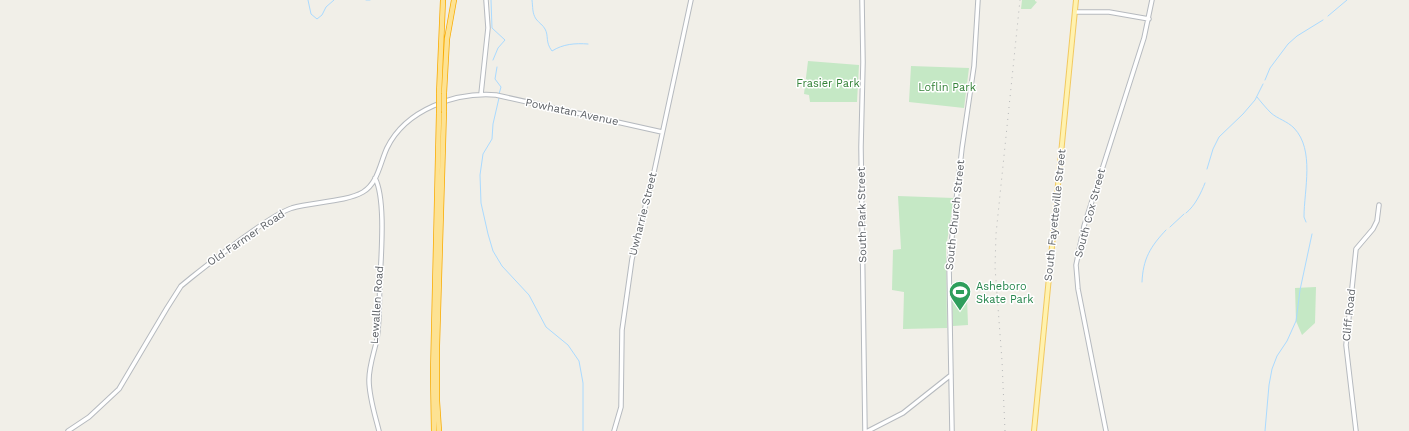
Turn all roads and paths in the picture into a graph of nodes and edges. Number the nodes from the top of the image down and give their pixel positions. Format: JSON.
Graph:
{"nodes":[{"id":1,"x":443,"y":0,"type":"edge"},
{"id":2,"x":454,"y":0,"type":"edge"},
{"id":3,"x":486,"y":0,"type":"edge"},
{"id":4,"x":691,"y":0,"type":"edge"},
{"id":5,"x":862,"y":0,"type":"edge"},
{"id":6,"x":978,"y":0,"type":"edge"},
{"id":7,"x":1076,"y":0,"type":"edge"},
{"id":8,"x":1152,"y":0,"type":"edge"},
{"id":9,"x":1074,"y":12,"type":"junction"},
{"id":10,"x":1149,"y":19,"type":"junction"},
{"id":11,"x":442,"y":94,"type":"junction"},
{"id":12,"x":481,"y":94,"type":"junction"},
{"id":13,"x":441,"y":112,"type":"junction"},
{"id":14,"x":662,"y":132,"type":"junction"},
{"id":15,"x":375,"y":178,"type":"junction"},
{"id":16,"x":1379,"y":205,"type":"dead end"},
{"id":17,"x":951,"y":375,"type":"junction"},
{"id":18,"x":68,"y":431,"type":"edge"},
{"id":19,"x":379,"y":431,"type":"edge"},
{"id":20,"x":434,"y":431,"type":"edge"},
{"id":21,"x":439,"y":431,"type":"edge"},
{"id":22,"x":614,"y":431,"type":"edge"},
{"id":23,"x":865,"y":431,"type":"edge"},
{"id":24,"x":868,"y":431,"type":"edge"},
{"id":25,"x":952,"y":431,"type":"edge"},
{"id":26,"x":1034,"y":431,"type":"edge"},
{"id":27,"x":1106,"y":431,"type":"edge"},
{"id":28,"x":1356,"y":431,"type":"edge"}],
"edges":[{"from":1,"to":11,"type":"highway"},
{"from":2,"to":11,"type":"highway"},
{"from":3,"to":12,"type":"street"},
{"from":4,"to":14,"type":"street","name":"Uwharrie Street"},
{"from":5,"to":23,"type":"street","name":"South Park Street"},
{"from":6,"to":17,"type":"street","name":"South Church Street"},
{"from":7,"to":9,"type":"main road","name":"South Fayetteville Street"},
{"from":8,"to":10,"type":"street","name":"South Cox Street"},
{"from":9,"to":10,"type":"street"},
{"from":9,"to":26,"type":"main road","name":"South Fayetteville Street"},
{"from":10,"to":27,"type":"street","name":"South Cox Street"},
{"from":11,"to":13,"type":"highway","bridge":true},
{"from":12,"to":14,"type":"street","name":"Powhatan Avenue"},
{"from":12,"to":15,"type":"street","name":"Old Farmer Road"},
{"from":13,"to":20,"type":"highway"},
{"from":13,"to":21,"type":"highway"},
{"from":14,"to":22,"type":"street","name":"Uwharrie Street"},
{"from":15,"to":18,"type":"street","name":"Old Farmer Road"},
{"from":15,"to":19,"type":"street","name":"Lewallen Road"},
{"from":16,"to":28,"type":"street","name":"Cliff Road"},
{"from":17,"to":24,"type":"street"},
{"from":17,"to":25,"type":"street","name":"South Church Street"}]}
